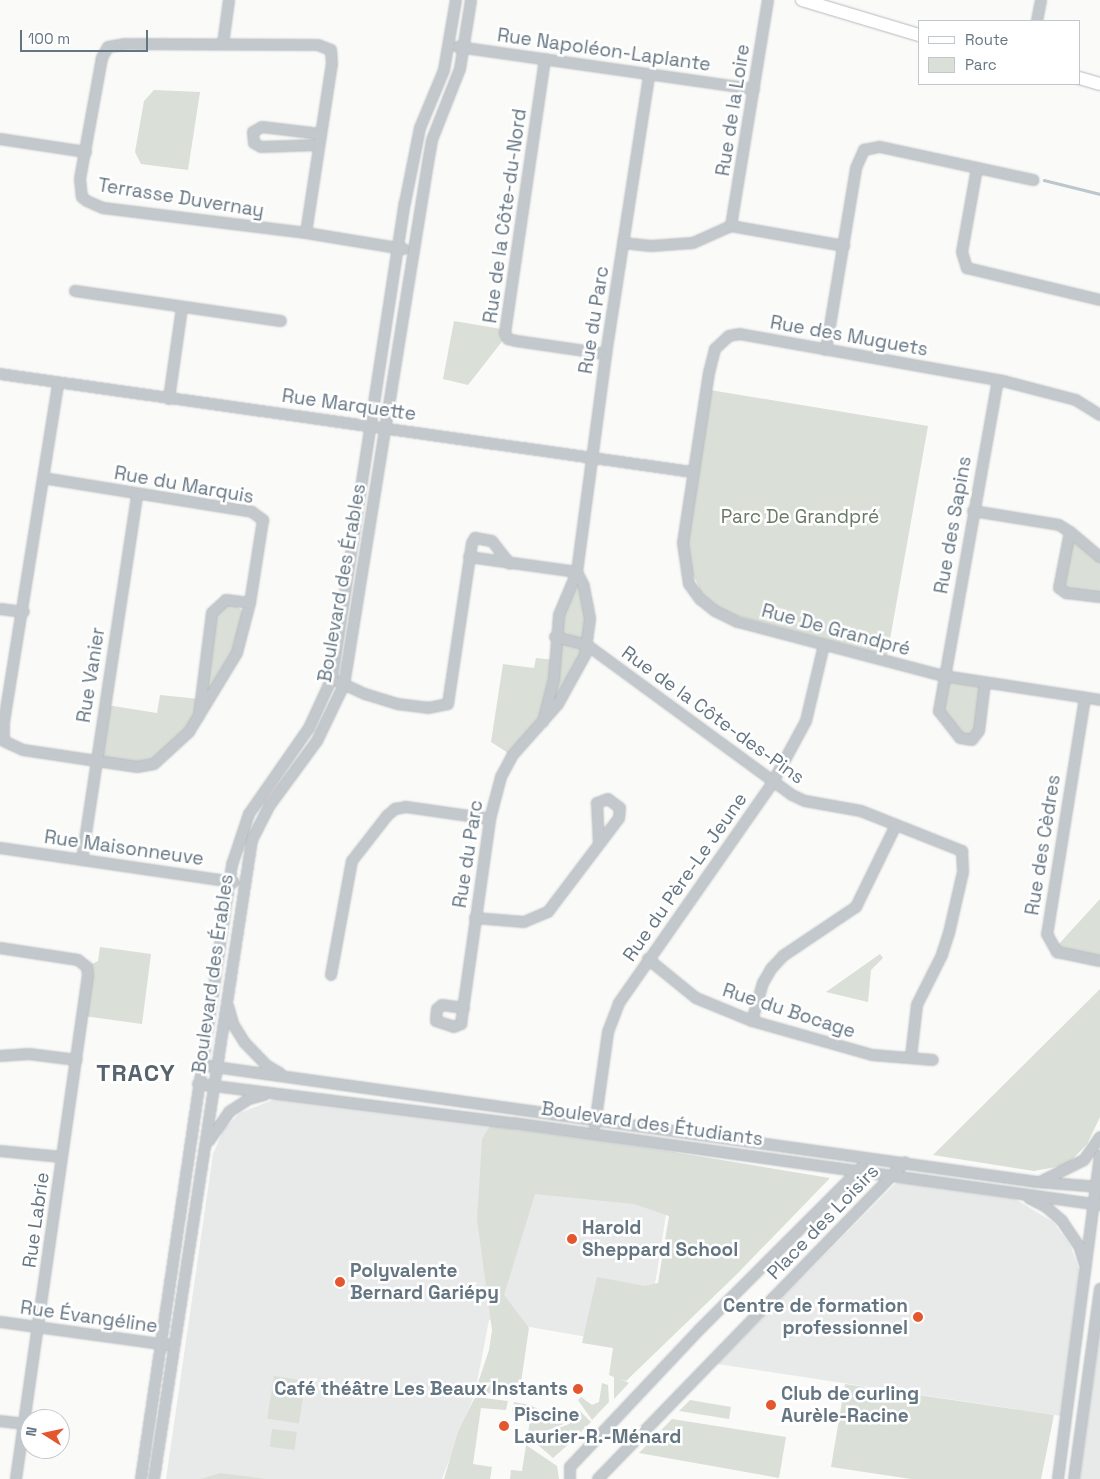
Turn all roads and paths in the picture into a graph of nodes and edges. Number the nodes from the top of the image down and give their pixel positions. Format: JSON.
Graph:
{"nodes":[{"id":1,"x":230,"y":0,"type":"edge"},
{"id":2,"x":456,"y":0,"type":"edge"},
{"id":3,"x":471,"y":0,"type":"edge"},
{"id":4,"x":768,"y":0,"type":"edge"},
{"id":5,"x":802,"y":0,"type":"edge"},
{"id":6,"x":1041,"y":0,"type":"edge"},
{"id":7,"x":1037,"y":20,"type":"edge"},
{"id":8,"x":918,"y":35,"type":"edge"},
{"id":9,"x":223,"y":44,"type":"junction"},
{"id":10,"x":450,"y":46,"type":"junction"},
{"id":11,"x":464,"y":48,"type":"junction"},
{"id":12,"x":545,"y":59,"type":"junction"},
{"id":13,"x":649,"y":75,"type":"junction"},
{"id":14,"x":1080,"y":78,"type":"edge"},
{"id":15,"x":1100,"y":84,"type":"edge"},
{"id":16,"x":754,"y":89,"type":"junction"},
{"id":17,"x":0,"y":139,"type":"edge"},
{"id":18,"x":320,"y":140,"type":"junction"},
{"id":19,"x":86,"y":152,"type":"junction"},
{"id":20,"x":977,"y":168,"type":"junction"},
{"id":21,"x":1033,"y":180,"type":"dead end"},
{"id":22,"x":731,"y":226,"type":"junction"},
{"id":23,"x":306,"y":233,"type":"junction"},
{"id":24,"x":623,"y":243,"type":"junction"},
{"id":25,"x":844,"y":246,"type":"junction"},
{"id":26,"x":398,"y":249,"type":"junction"},
{"id":27,"x":413,"y":250,"type":"junction"},
{"id":28,"x":75,"y":291,"type":"dead end"},
{"id":29,"x":1100,"y":300,"type":"edge"},
{"id":30,"x":182,"y":308,"type":"junction"},
{"id":31,"x":281,"y":321,"type":"dead end"},
{"id":32,"x":826,"y":350,"type":"junction"},
{"id":33,"x":606,"y":354,"type":"junction"},
{"id":34,"x":0,"y":374,"type":"edge"},
{"id":35,"x":998,"y":380,"type":"junction"},
{"id":36,"x":58,"y":383,"type":"junction"},
{"id":37,"x":169,"y":399,"type":"junction"},
{"id":38,"x":1100,"y":415,"type":"edge"},
{"id":39,"x":368,"y":425,"type":"junction"},
{"id":40,"x":386,"y":427,"type":"junction"},
{"id":41,"x":592,"y":457,"type":"junction"},
{"id":42,"x":692,"y":472,"type":"junction"},
{"id":43,"x":43,"y":478,"type":"junction"},
{"id":44,"x":137,"y":495,"type":"junction"},
{"id":45,"x":973,"y":511,"type":"junction"},
{"id":46,"x":1070,"y":532,"type":"junction"},
{"id":47,"x":469,"y":557,"type":"junction"},
{"id":48,"x":1100,"y":557,"type":"edge"},
{"id":49,"x":510,"y":564,"type":"junction"},
{"id":50,"x":577,"y":572,"type":"junction"},
{"id":51,"x":1100,"y":597,"type":"edge"},
{"id":52,"x":250,"y":603,"type":"junction"},
{"id":53,"x":0,"y":609,"type":"edge"},
{"id":54,"x":24,"y":612,"type":"junction"},
{"id":55,"x":555,"y":637,"type":"junction"},
{"id":56,"x":587,"y":645,"type":"junction"},
{"id":57,"x":824,"y":646,"type":"junction"},
{"id":58,"x":944,"y":676,"type":"junction"},
{"id":59,"x":332,"y":678,"type":"junction"},
{"id":60,"x":985,"y":683,"type":"junction"},
{"id":61,"x":344,"y":685,"type":"junction"},
{"id":62,"x":1085,"y":698,"type":"junction"},
{"id":63,"x":1100,"y":700,"type":"edge"},
{"id":64,"x":198,"y":719,"type":"junction"},
{"id":65,"x":543,"y":722,"type":"junction"},
{"id":66,"x":96,"y":760,"type":"junction"},
{"id":67,"x":774,"y":782,"type":"junction"},
{"id":68,"x":490,"y":819,"type":"junction"},
{"id":69,"x":896,"y":825,"type":"junction"},
{"id":70,"x":599,"y":844,"type":"dead end"},
{"id":71,"x":0,"y":848,"type":"edge"},
{"id":72,"x":82,"y":860,"type":"junction"},
{"id":73,"x":229,"y":881,"type":"junction"},
{"id":74,"x":244,"y":883,"type":"junction"},
{"id":75,"x":475,"y":918,"type":"junction"},
{"id":76,"x":0,"y":948,"type":"edge"},
{"id":77,"x":648,"y":960,"type":"junction"},
{"id":78,"x":1100,"y":962,"type":"edge"},
{"id":79,"x":331,"y":975,"type":"dead end"},
{"id":80,"x":227,"y":997,"type":"junction"},
{"id":81,"x":464,"y":1008,"type":"dead end"},
{"id":82,"x":752,"y":1020,"type":"junction"},
{"id":83,"x":0,"y":1056,"type":"edge"},
{"id":84,"x":911,"y":1057,"type":"junction"},
{"id":85,"x":77,"y":1060,"type":"junction"},
{"id":86,"x":933,"y":1060,"type":"dead end"},
{"id":87,"x":200,"y":1065,"type":"junction"},
{"id":88,"x":217,"y":1067,"type":"junction"},
{"id":89,"x":288,"y":1076,"type":"junction"},
{"id":90,"x":198,"y":1084,"type":"junction"},
{"id":91,"x":214,"y":1086,"type":"junction"},
{"id":92,"x":270,"y":1093,"type":"junction"},
{"id":93,"x":596,"y":1119,"type":"junction"},
{"id":94,"x":594,"y":1134,"type":"junction"},
{"id":95,"x":1100,"y":1137,"type":"edge"},
{"id":96,"x":0,"y":1151,"type":"edge"},
{"id":97,"x":1100,"y":1156,"type":"edge"},
{"id":98,"x":62,"y":1157,"type":"junction"},
{"id":99,"x":872,"y":1157,"type":"junction"},
{"id":100,"x":204,"y":1159,"type":"junction"},
{"id":101,"x":905,"y":1162,"type":"junction"},
{"id":102,"x":859,"y":1170,"type":"junction"},
{"id":103,"x":893,"y":1176,"type":"junction"},
{"id":104,"x":1037,"y":1182,"type":"junction"},
{"id":105,"x":1098,"y":1186,"type":"edge"},
{"id":106,"x":1019,"y":1194,"type":"junction"},
{"id":107,"x":1097,"y":1204,"type":"edge"},
{"id":108,"x":1085,"y":1266,"type":"junction"},
{"id":109,"x":1100,"y":1289,"type":"edge"},
{"id":110,"x":0,"y":1322,"type":"edge"},
{"id":111,"x":38,"y":1328,"type":"junction"},
{"id":112,"x":1095,"y":1328,"type":"junction"},
{"id":113,"x":1077,"y":1336,"type":"junction"},
{"id":114,"x":161,"y":1344,"type":"junction"},
{"id":115,"x":174,"y":1346,"type":"junction"},
{"id":116,"x":25,"y":1409,"type":"edge"},
{"id":117,"x":0,"y":1421,"type":"edge"},
{"id":118,"x":20,"y":1424,"type":"edge"},
{"id":119,"x":20,"y":1448,"type":"edge"},
{"id":120,"x":16,"y":1479,"type":"edge"},
{"id":121,"x":141,"y":1479,"type":"edge"},
{"id":122,"x":154,"y":1479,"type":"edge"},
{"id":123,"x":570,"y":1479,"type":"edge"},
{"id":124,"x":598,"y":1479,"type":"edge"},
{"id":125,"x":1058,"y":1479,"type":"edge"},
{"id":126,"x":1074,"y":1479,"type":"edge"}],
"edges":[{"from":1,"to":9,"type":"street"},
{"from":2,"to":10,"type":"street","name":"Boulevard des Érables"},
{"from":3,"to":11,"type":"street","name":"Boulevard des Érables"},
{"from":4,"to":16,"type":"street","name":"Rue de la Loire"},
{"from":5,"to":8,"type":"main road"},
{"from":6,"to":7,"type":"street"},
{"from":9,"to":18,"type":"street","name":"Terrasse Duvernay"},
{"from":9,"to":19,"type":"street","name":"Terrasse Duvernay"},
{"from":10,"to":11,"type":"street","name":"Rue Napoléon-Laplante"},
{"from":10,"to":26,"type":"street","name":"Boulevard des Érables"},
{"from":11,"to":12,"type":"street","name":"Rue Napoléon-Laplante"},
{"from":11,"to":27,"type":"street","name":"Boulevard des Érables"},
{"from":12,"to":13,"type":"street","name":"Rue Napoléon-Laplante"},
{"from":12,"to":33,"type":"street","name":"Rue de la Côte-du-Nord"},
{"from":13,"to":16,"type":"street","name":"Rue Napoléon-Laplante"},
{"from":13,"to":24,"type":"street","name":"Rue du Parc"},
{"from":14,"to":15,"type":"main road"},
{"from":16,"to":22,"type":"street","name":"Rue de la Loire"},
{"from":17,"to":19,"type":"street"},
{"from":18,"to":18,"type":"street"},
{"from":18,"to":23,"type":"street","name":"Terrasse Duvernay"},
{"from":19,"to":23,"type":"street","name":"Terrasse Duvernay"},
{"from":20,"to":21,"type":"street"},
{"from":20,"to":25,"type":"street"},
{"from":20,"to":29,"type":"street"},
{"from":22,"to":24,"type":"street"},
{"from":22,"to":25,"type":"street"},
{"from":23,"to":26,"type":"street","name":"Terrasse Duvernay"},
{"from":24,"to":33,"type":"street","name":"Rue du Parc"},
{"from":25,"to":32,"type":"street"},
{"from":26,"to":27,"type":"street","name":"Terrasse Duvernay"},
{"from":26,"to":39,"type":"street","name":"Boulevard des Érables"},
{"from":27,"to":40,"type":"street","name":"Boulevard des Érables"},
{"from":28,"to":30,"type":"street"},
{"from":30,"to":31,"type":"street"},
{"from":30,"to":37,"type":"street"},
{"from":32,"to":35,"type":"street","name":"Rue des Muguets"},
{"from":32,"to":42,"type":"street","name":"Rue des Muguets"},
{"from":33,"to":41,"type":"street","name":"Rue du Parc"},
{"from":34,"to":36,"type":"street","name":"Rue Marquette"},
{"from":35,"to":38,"type":"street","name":"Rue des Muguets"},
{"from":35,"to":45,"type":"street","name":"Rue des Sapins"},
{"from":36,"to":37,"type":"street","name":"Rue Marquette"},
{"from":36,"to":43,"type":"street","name":"Rue du Marquis"},
{"from":37,"to":39,"type":"street","name":"Rue Marquette"},
{"from":39,"to":40,"type":"street","name":"Rue Marquette"},
{"from":39,"to":59,"type":"street","name":"Boulevard des Érables"},
{"from":40,"to":41,"type":"street","name":"Rue Marquette"},
{"from":40,"to":61,"type":"street","name":"Boulevard des Érables"},
{"from":41,"to":42,"type":"street","name":"Rue Marquette"},
{"from":41,"to":50,"type":"street","name":"Rue du Parc"},
{"from":42,"to":57,"type":"street","name":"Rue De Grandpré"},
{"from":43,"to":44,"type":"street","name":"Rue du Marquis"},
{"from":43,"to":54,"type":"street","name":"Rue du Marquis"},
{"from":44,"to":52,"type":"street","name":"Rue du Marquis"},
{"from":44,"to":66,"type":"street","name":"Rue Vanier"},
{"from":45,"to":46,"type":"street"},
{"from":45,"to":58,"type":"street","name":"Rue des Sapins"},
{"from":46,"to":48,"type":"street"},
{"from":46,"to":51,"type":"street"},
{"from":47,"to":49,"type":"street"},
{"from":47,"to":49,"type":"street"},
{"from":47,"to":61,"type":"street"},
{"from":49,"to":50,"type":"street"},
{"from":50,"to":55,"type":"street","name":"Rue du Parc"},
{"from":50,"to":56,"type":"street","name":"Rue du Parc"},
{"from":52,"to":64,"type":"street","name":"Rue du Marquis"},
{"from":52,"to":64,"type":"street","name":"Rue du Marquis"},
{"from":53,"to":54,"type":"street"},
{"from":54,"to":66,"type":"street","name":"Rue du Marquis"},
{"from":55,"to":56,"type":"street","name":"Rue de la Côte-des-Pins"},
{"from":55,"to":65,"type":"street","name":"Rue du Parc"},
{"from":56,"to":65,"type":"street","name":"Rue du Parc"},
{"from":56,"to":67,"type":"street","name":"Rue de la Côte-des-Pins"},
{"from":57,"to":58,"type":"street","name":"Rue De Grandpré"},
{"from":57,"to":67,"type":"street","name":"Rue du Père-Le Jeune"},
{"from":58,"to":60,"type":"street","name":"Rue De Grandpré"},
{"from":58,"to":60,"type":"street","name":"Rue des Sapins"},
{"from":59,"to":61,"type":"street"},
{"from":59,"to":73,"type":"street","name":"Boulevard des Érables"},
{"from":60,"to":62,"type":"street","name":"Rue De Grandpré"},
{"from":61,"to":74,"type":"street","name":"Boulevard des Érables"},
{"from":62,"to":63,"type":"street","name":"Rue De Grandpré"},
{"from":62,"to":78,"type":"street","name":"Rue des Cèdres"},
{"from":64,"to":66,"type":"street","name":"Rue du Marquis"},
{"from":65,"to":68,"type":"street","name":"Rue du Parc"},
{"from":66,"to":72,"type":"street","name":"Rue Vanier"},
{"from":67,"to":69,"type":"street","name":"Rue de la Côte-des-Pins"},
{"from":67,"to":77,"type":"street","name":"Rue du Père-Le Jeune"},
{"from":68,"to":75,"type":"street","name":"Rue du Parc"},
{"from":68,"to":79,"type":"street"},
{"from":69,"to":82,"type":"street"},
{"from":69,"to":84,"type":"street","name":"Rue de la Côte-des-Pins"},
{"from":70,"to":75,"type":"street"},
{"from":71,"to":72,"type":"street","name":"Rue Maisonneuve"},
{"from":72,"to":73,"type":"street","name":"Rue Maisonneuve"},
{"from":73,"to":74,"type":"street","name":"Rue Maisonneuve"},
{"from":73,"to":87,"type":"street","name":"Boulevard des Érables"},
{"from":74,"to":80,"type":"street","name":"Boulevard des Érables"},
{"from":75,"to":81,"type":"street","name":"Rue du Parc"},
{"from":76,"to":85,"type":"street","name":"Rue Labrie"},
{"from":77,"to":82,"type":"street","name":"Rue du Bocage"},
{"from":77,"to":93,"type":"street","name":"Rue du Père-Le Jeune"},
{"from":80,"to":88,"type":"street","name":"Boulevard des Érables"},
{"from":80,"to":89,"type":"street"},
{"from":82,"to":84,"type":"street","name":"Rue du Bocage"},
{"from":83,"to":85,"type":"street"},
{"from":84,"to":86,"type":"street","name":"Rue du Bocage"},
{"from":85,"to":98,"type":"street","name":"Rue Labrie"},
{"from":87,"to":88,"type":"street","name":"Boulevard des Étudiants"},
{"from":87,"to":90,"type":"street","name":"Boulevard des Érables"},
{"from":88,"to":89,"type":"street","name":"Boulevard des Étudiants"},
{"from":88,"to":91,"type":"street","name":"Boulevard des Érables"},
{"from":89,"to":93,"type":"street","name":"Boulevard des Étudiants"},
{"from":90,"to":91,"type":"street","name":"Boulevard des Étudiants"},
{"from":90,"to":114,"type":"street","name":"Boulevard des Érables"},
{"from":91,"to":92,"type":"street","name":"Boulevard des Étudiants"},
{"from":91,"to":100,"type":"street","name":"Boulevard des Érables"},
{"from":92,"to":94,"type":"street","name":"Boulevard des Étudiants"},
{"from":92,"to":100,"type":"street"},
{"from":93,"to":94,"type":"street","name":"Rue du Père-Le Jeune"},
{"from":93,"to":99,"type":"street","name":"Boulevard des Étudiants"},
{"from":94,"to":102,"type":"street","name":"Boulevard des Étudiants"},
{"from":95,"to":104,"type":"street"},
{"from":96,"to":98,"type":"street"},
{"from":97,"to":105,"type":"street"},
{"from":98,"to":111,"type":"street","name":"Rue Labrie"},
{"from":99,"to":101,"type":"street","name":"Boulevard des Étudiants"},
{"from":99,"to":102,"type":"street","name":"Place des Loisirs"},
{"from":100,"to":115,"type":"street","name":"Boulevard des Érables"},
{"from":101,"to":103,"type":"street","name":"Place des Loisirs"},
{"from":101,"to":104,"type":"street","name":"Boulevard des Étudiants"},
{"from":102,"to":103,"type":"street","name":"Boulevard des Étudiants"},
{"from":102,"to":123,"type":"street","name":"Place des Loisirs"},
{"from":103,"to":106,"type":"street","name":"Boulevard des Étudiants"},
{"from":103,"to":124,"type":"street","name":"Place des Loisirs"},
{"from":104,"to":105,"type":"street","name":"Boulevard des Étudiants"},
{"from":105,"to":107,"type":"street"},
{"from":106,"to":107,"type":"street","name":"Boulevard des Étudiants"},
{"from":106,"to":108,"type":"street"},
{"from":107,"to":108,"type":"street"},
{"from":108,"to":113,"type":"street"},
{"from":109,"to":112,"type":"street"},
{"from":110,"to":111,"type":"street","name":"Rue Évangéline"},
{"from":111,"to":114,"type":"street","name":"Rue Évangéline"},
{"from":111,"to":116,"type":"street","name":"Rue Labrie"},
{"from":112,"to":113,"type":"street"},
{"from":112,"to":126,"type":"street"},
{"from":113,"to":125,"type":"street"},
{"from":114,"to":115,"type":"street","name":"Rue Évangéline"},
{"from":114,"to":121,"type":"street","name":"Boulevard des Érables"},
{"from":115,"to":122,"type":"street","name":"Boulevard des Érables"},
{"from":117,"to":118,"type":"street"},
{"from":119,"to":120,"type":"street","name":"Rue Labrie"}]}
